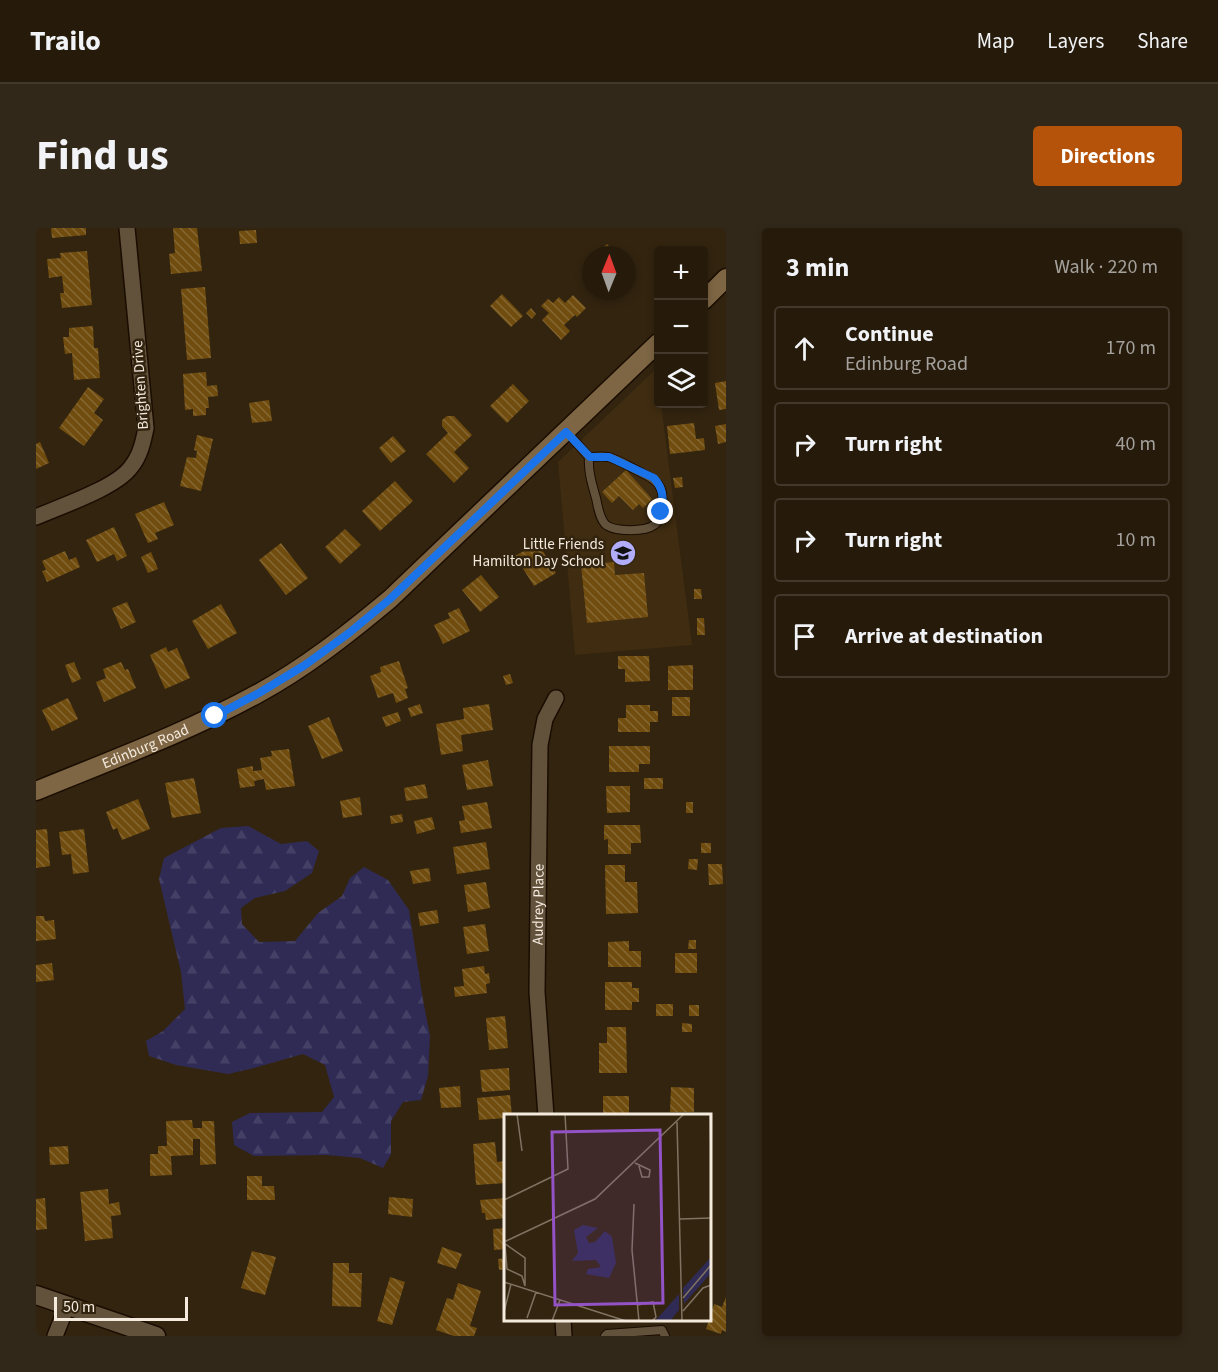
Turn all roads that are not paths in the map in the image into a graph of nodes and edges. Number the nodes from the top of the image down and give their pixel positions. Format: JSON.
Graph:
{"nodes":[{"id":1,"x":127,"y":228,"type":"edge"},
{"id":2,"x":726,"y":278,"type":"edge"},
{"id":3,"x":708,"y":296,"type":"edge"},
{"id":4,"x":654,"y":347,"type":"edge"},
{"id":5,"x":566,"y":432,"type":"junction"},
{"id":6,"x":590,"y":457,"type":"junction"},
{"id":7,"x":36,"y":517,"type":"edge"},
{"id":8,"x":556,"y":698,"type":"dead end"},
{"id":9,"x":36,"y":791,"type":"edge"},
{"id":10,"x":546,"y":1114,"type":"edge"},
{"id":11,"x":36,"y":1295,"type":"edge"},
{"id":12,"x":67,"y":1306,"type":"junction"},
{"id":13,"x":563,"y":1321,"type":"edge"},
{"id":14,"x":55,"y":1336,"type":"edge"},
{"id":15,"x":156,"y":1336,"type":"edge"},
{"id":16,"x":564,"y":1336,"type":"edge"},
{"id":17,"x":605,"y":1336,"type":"edge"},
{"id":18,"x":665,"y":1336,"type":"edge"}],
"edges":[{"from":1,"to":7,"type":"street","name":"Brighten Drive"},
{"from":2,"to":3,"type":"main road"},
{"from":4,"to":5,"type":"main road","name":"Edinburg Road"},
{"from":5,"to":6,"type":"lane"},
{"from":5,"to":9,"type":"main road","name":"Edinburg Road"},
{"from":6,"to":6,"type":"lane"},
{"from":8,"to":10,"type":"street","name":"Audrey Place"},
{"from":11,"to":12,"type":"street"},
{"from":12,"to":14,"type":"street"},
{"from":12,"to":15,"type":"street"},
{"from":13,"to":16,"type":"street"},
{"from":17,"to":18,"type":"lane"}]}
